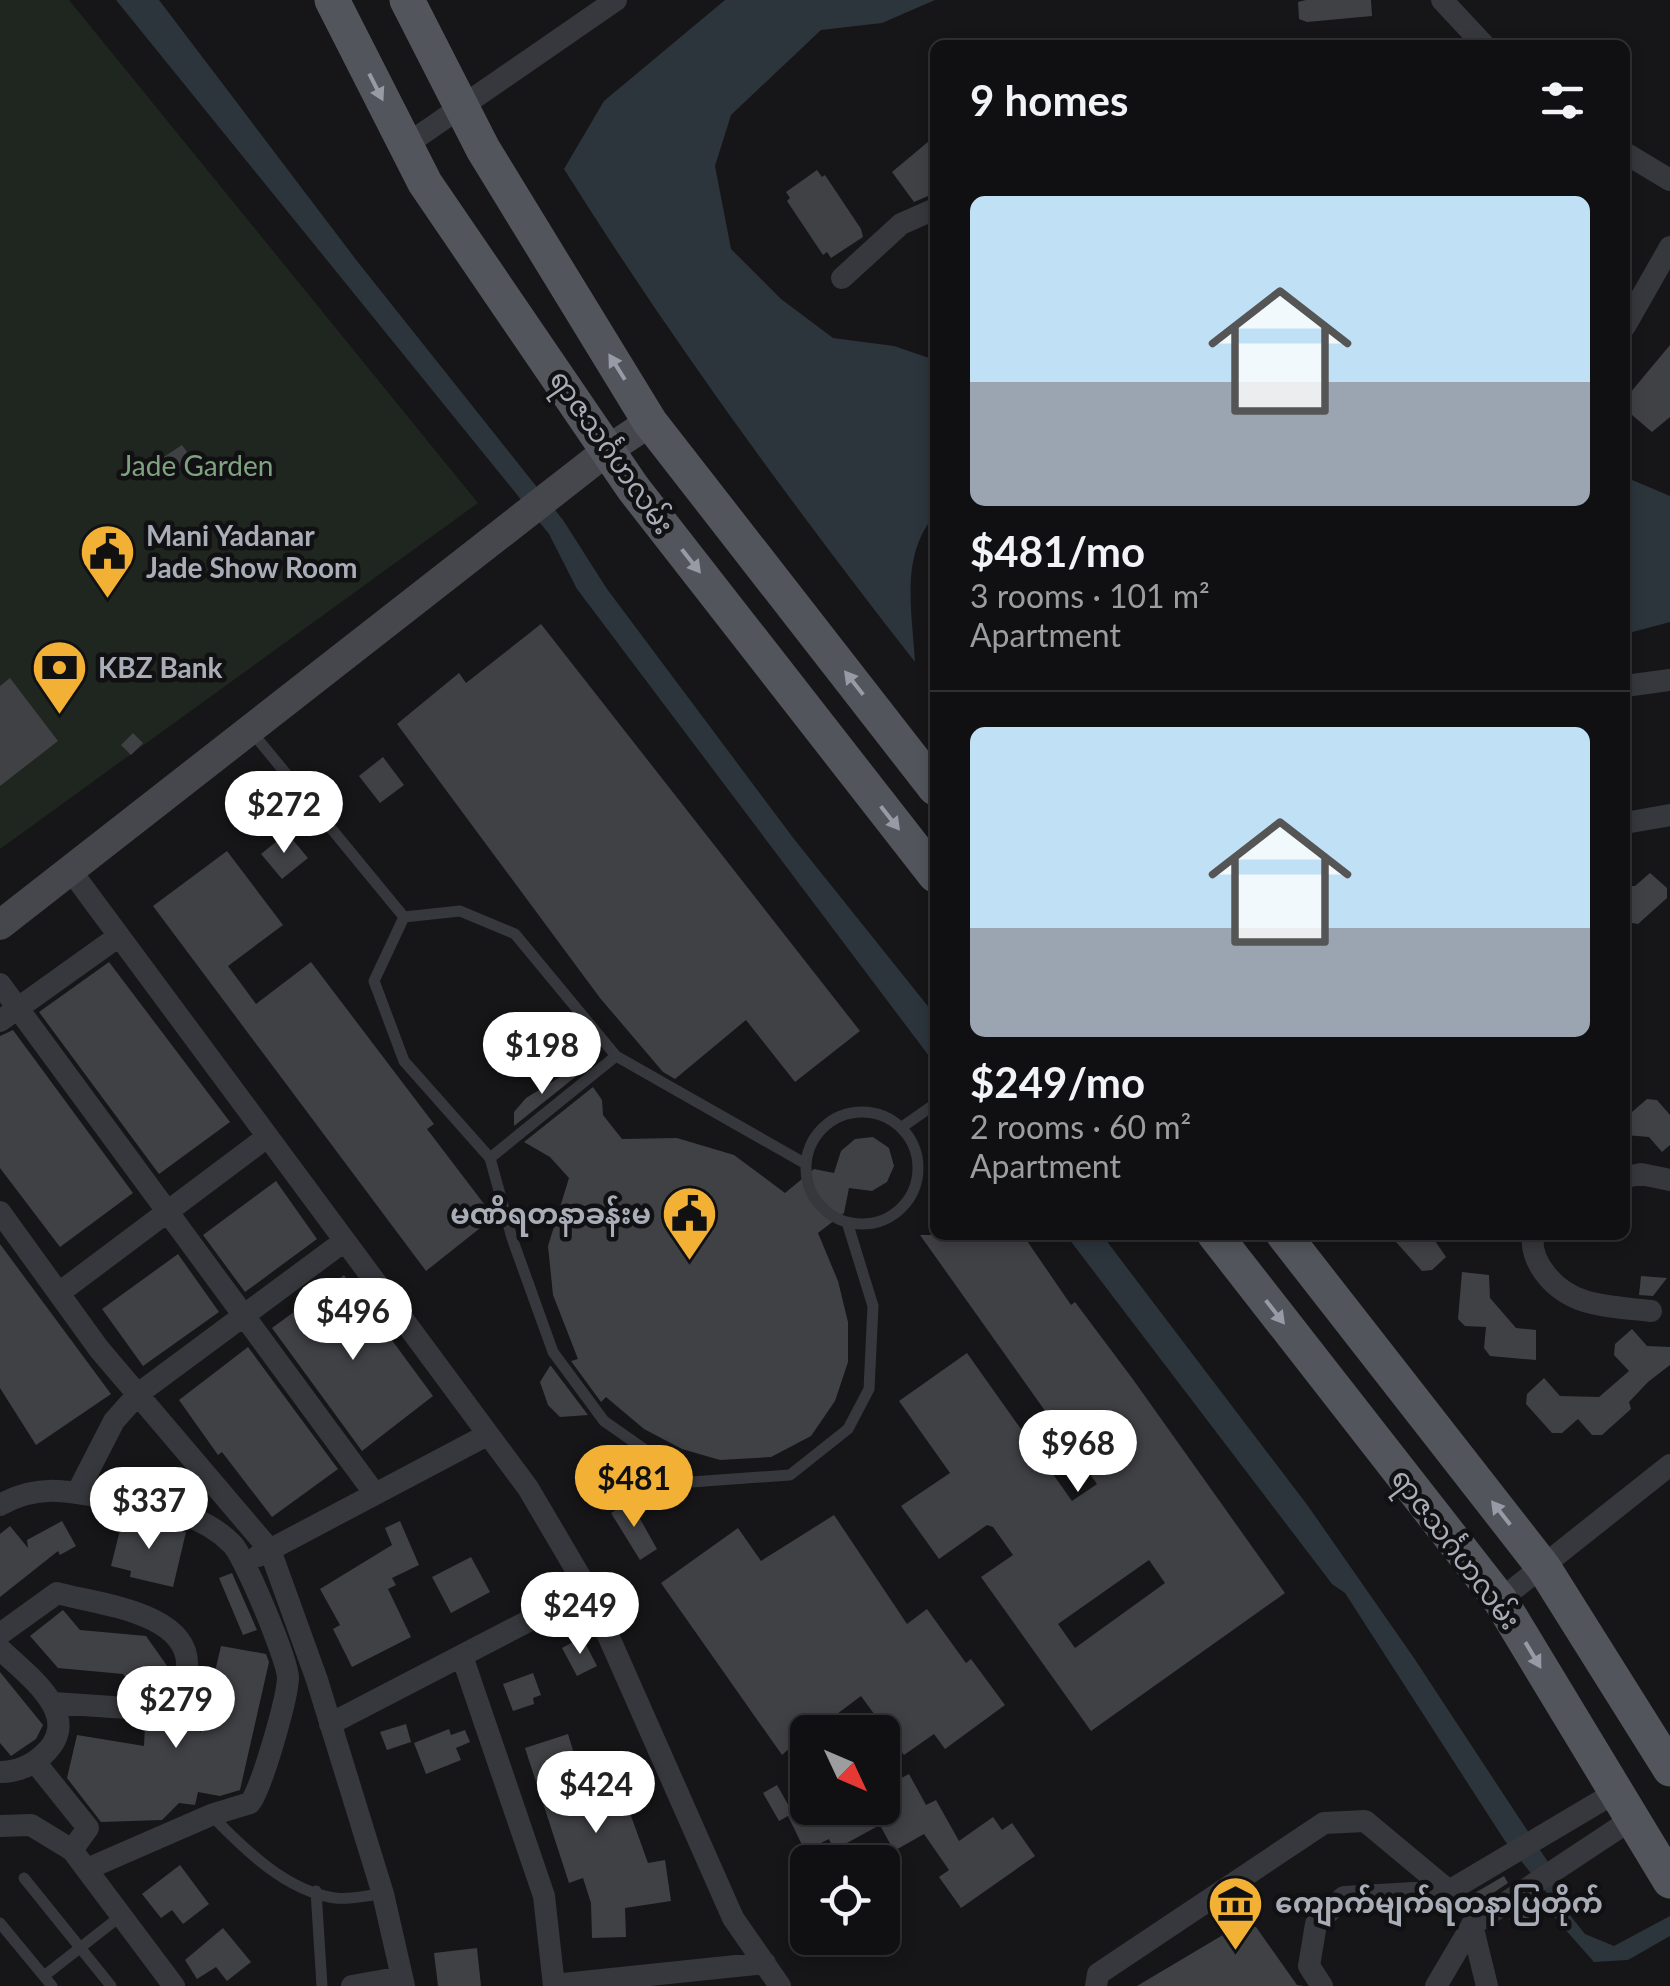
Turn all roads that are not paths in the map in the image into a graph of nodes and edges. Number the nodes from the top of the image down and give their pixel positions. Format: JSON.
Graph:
{"nodes":[{"id":1,"x":332,"y":0,"type":"edge"},
{"id":2,"x":407,"y":0,"type":"edge"},
{"id":3,"x":616,"y":0,"type":"edge"},
{"id":4,"x":1442,"y":0,"type":"edge"},
{"id":5,"x":1479,"y":40,"type":"edge"},
{"id":6,"x":460,"y":105,"type":"junction"},
{"id":7,"x":406,"y":145,"type":"junction"},
{"id":8,"x":1630,"y":156,"type":"edge"},
{"id":9,"x":1670,"y":180,"type":"edge"},
{"id":10,"x":930,"y":211,"type":"edge"},
{"id":11,"x":1670,"y":247,"type":"edge"},
{"id":12,"x":842,"y":278,"type":"dead end"},
{"id":13,"x":1630,"y":317,"type":"edge"},
{"id":14,"x":650,"y":422,"type":"junction"},
{"id":15,"x":608,"y":450,"type":"junction"},
{"id":16,"x":1670,"y":680,"type":"edge"},
{"id":17,"x":1630,"y":685,"type":"edge"},
{"id":18,"x":250,"y":730,"type":"junction"},
{"id":19,"x":930,"y":782,"type":"edge"},
{"id":20,"x":1670,"y":816,"type":"edge"},
{"id":21,"x":1630,"y":822,"type":"edge"},
{"id":22,"x":930,"y":869,"type":"edge"},
{"id":23,"x":71,"y":871,"type":"junction"},
{"id":24,"x":404,"y":917,"type":"junction"},
{"id":25,"x":0,"y":925,"type":"edge"},
{"id":26,"x":119,"y":936,"type":"junction"},
{"id":27,"x":0,"y":984,"type":"edge"},
{"id":28,"x":9,"y":1015,"type":"edge"},
{"id":29,"x":616,"y":1056,"type":"junction"},
{"id":30,"x":930,"y":1107,"type":"edge"},
{"id":31,"x":902,"y":1127,"type":"junction"},
{"id":32,"x":266,"y":1137,"type":"junction"},
{"id":33,"x":490,"y":1158,"type":"junction"},
{"id":34,"x":806,"y":1164,"type":"junction"},
{"id":35,"x":1630,"y":1176,"type":"edge"},
{"id":36,"x":1670,"y":1180,"type":"edge"},
{"id":37,"x":166,"y":1210,"type":"junction"},
{"id":38,"x":0,"y":1212,"type":"edge"},
{"id":39,"x":847,"y":1222,"type":"junction"},
{"id":40,"x":1219,"y":1240,"type":"edge"},
{"id":41,"x":1288,"y":1240,"type":"edge"},
{"id":42,"x":1534,"y":1240,"type":"edge"},
{"id":43,"x":344,"y":1242,"type":"junction"},
{"id":44,"x":59,"y":1293,"type":"junction"},
{"id":45,"x":1651,"y":1312,"type":"dead end"},
{"id":46,"x":245,"y":1316,"type":"junction"},
{"id":47,"x":138,"y":1394,"type":"junction"},
{"id":48,"x":488,"y":1436,"type":"junction"},
{"id":49,"x":1670,"y":1465,"type":"edge"},
{"id":50,"x":203,"y":1471,"type":"junction"},
{"id":51,"x":76,"y":1493,"type":"junction"},
{"id":52,"x":375,"y":1494,"type":"junction"},
{"id":53,"x":0,"y":1504,"type":"edge"},
{"id":54,"x":186,"y":1514,"type":"junction"},
{"id":55,"x":270,"y":1550,"type":"junction"},
{"id":56,"x":246,"y":1562,"type":"junction"},
{"id":57,"x":1544,"y":1568,"type":"junction"},
{"id":58,"x":588,"y":1590,"type":"junction"},
{"id":59,"x":1500,"y":1600,"type":"junction"},
{"id":60,"x":0,"y":1634,"type":"edge"},
{"id":61,"x":0,"y":1649,"type":"edge"},
{"id":62,"x":462,"y":1656,"type":"junction"},
{"id":63,"x":311,"y":1664,"type":"junction"},
{"id":64,"x":288,"y":1676,"type":"junction"},
{"id":65,"x":54,"y":1703,"type":"junction"},
{"id":66,"x":330,"y":1724,"type":"junction"},
{"id":67,"x":35,"y":1762,"type":"junction"},
{"id":68,"x":1670,"y":1769,"type":"edge"},
{"id":69,"x":0,"y":1772,"type":"edge"},
{"id":70,"x":1624,"y":1805,"type":"junction"},
{"id":71,"x":211,"y":1815,"type":"junction"},
{"id":72,"x":0,"y":1826,"type":"edge"},
{"id":73,"x":72,"y":1850,"type":"junction"},
{"id":74,"x":87,"y":1869,"type":"junction"},
{"id":75,"x":24,"y":1878,"type":"dead end"},
{"id":76,"x":1670,"y":1881,"type":"edge"},
{"id":77,"x":316,"y":1891,"type":"junction"},
{"id":78,"x":1449,"y":1891,"type":"junction"},
{"id":79,"x":383,"y":1894,"type":"junction"},
{"id":80,"x":122,"y":1915,"type":"junction"},
{"id":81,"x":0,"y":1923,"type":"edge"},
{"id":82,"x":1472,"y":1925,"type":"junction"},
{"id":83,"x":81,"y":1947,"type":"junction"},
{"id":84,"x":765,"y":1964,"type":"junction"},
{"id":85,"x":48,"y":1981,"type":"edge"},
{"id":86,"x":403,"y":1981,"type":"edge"},
{"id":87,"x":111,"y":1986,"type":"edge"},
{"id":88,"x":174,"y":1986,"type":"edge"},
{"id":89,"x":322,"y":1986,"type":"edge"},
{"id":90,"x":352,"y":1986,"type":"edge"},
{"id":91,"x":554,"y":1986,"type":"edge"},
{"id":92,"x":780,"y":1986,"type":"edge"},
{"id":93,"x":1096,"y":1986,"type":"edge"},
{"id":94,"x":1322,"y":1986,"type":"edge"},
{"id":95,"x":1436,"y":1986,"type":"edge"},
{"id":96,"x":1487,"y":1986,"type":"edge"}],
"edges":[{"from":1,"to":7,"type":"main road","name":"ရာဇသင်္ဂဟလမ်း","one_way":true},
{"from":2,"to":6,"type":"main road","name":"ရာဇသင်္ဂဟလမ်း"},
{"from":3,"to":6,"type":"street"},
{"from":4,"to":5,"type":"street"},
{"from":6,"to":7,"type":"street"},
{"from":14,"to":6,"type":"main road","name":"ရာဇသင်္ဂဟလမ်း","one_way":true},
{"from":7,"to":15,"type":"main road","name":"ရာဇသင်္ဂဟလမ်း"},
{"from":8,"to":9,"type":"street"},
{"from":10,"to":12,"type":"street"},
{"from":11,"to":13,"type":"street"},
{"from":14,"to":15,"type":"street"},
{"from":19,"to":14,"type":"main road","name":"ရာဇသင်္ဂဟလမ်း","one_way":true},
{"from":15,"to":18,"type":"street"},
{"from":15,"to":22,"type":"main road","name":"ရာဇသင်္ဂဟလမ်း","one_way":true},
{"from":16,"to":17,"type":"street"},
{"from":18,"to":23,"type":"street"},
{"from":18,"to":24,"type":"lane"},
{"from":20,"to":21,"type":"street"},
{"from":23,"to":25,"type":"street"},
{"from":23,"to":26,"type":"street"},
{"from":24,"to":29,"type":"lane"},
{"from":24,"to":33,"type":"lane"},
{"from":26,"to":28,"type":"street"},
{"from":26,"to":32,"type":"street"},
{"from":27,"to":28,"type":"street"},
{"from":28,"to":37,"type":"street"},
{"from":29,"to":33,"type":"lane"},
{"from":29,"to":34,"type":"lane"},
{"from":30,"to":31,"type":"lane"},
{"from":31,"to":34,"type":"lane"},
{"from":31,"to":39,"type":"lane"},
{"from":32,"to":37,"type":"street"},
{"from":32,"to":43,"type":"street"},
{"from":33,"to":39,"type":"lane"},
{"from":34,"to":39,"type":"lane"},
{"from":35,"to":36,"type":"street"},
{"from":37,"to":44,"type":"street"},
{"from":37,"to":46,"type":"street"},
{"from":38,"to":44,"type":"street"},
{"from":40,"to":59,"type":"main road","name":"ရာဇသင်္ဂဟလမ်း","one_way":true},
{"from":57,"to":41,"type":"main road","name":"ရာဇသင်္ဂဟလမ်း","one_way":true},
{"from":42,"to":45,"type":"street"},
{"from":43,"to":46,"type":"street"},
{"from":43,"to":48,"type":"street"},
{"from":44,"to":47,"type":"street"},
{"from":46,"to":47,"type":"street"},
{"from":46,"to":52,"type":"street"},
{"from":47,"to":50,"type":"street"},
{"from":47,"to":51,"type":"street"},
{"from":48,"to":52,"type":"street"},
{"from":48,"to":58,"type":"street"},
{"from":49,"to":57,"type":"street"},
{"from":50,"to":54,"type":"street"},
{"from":50,"to":55,"type":"street"},
{"from":51,"to":53,"type":"street"},
{"from":51,"to":54,"type":"street"},
{"from":52,"to":55,"type":"street"},
{"from":54,"to":56,"type":"street"},
{"from":55,"to":56,"type":"street"},
{"from":55,"to":63,"type":"street"},
{"from":56,"to":64,"type":"street"},
{"from":57,"to":59,"type":"street"},
{"from":57,"to":68,"type":"main road","name":"ရာဇသင်္ဂဟလမ်း"},
{"from":58,"to":62,"type":"street"},
{"from":58,"to":84,"type":"street"},
{"from":59,"to":70,"type":"main road","name":"ရာဇသင်္ဂဟလမ်း","one_way":true},
{"from":60,"to":65,"type":"street"},
{"from":61,"to":65,"type":"street"},
{"from":62,"to":66,"type":"street"},
{"from":62,"to":91,"type":"street"},
{"from":63,"to":64,"type":"street"},
{"from":63,"to":66,"type":"street"},
{"from":64,"to":71,"type":"street"},
{"from":65,"to":67,"type":"street"},
{"from":66,"to":79,"type":"street"},
{"from":67,"to":69,"type":"street"},
{"from":67,"to":73,"type":"street"},
{"from":70,"to":76,"type":"main road","name":"ရာဇသင်္ဂဟလမ်း"},
{"from":70,"to":78,"type":"street"},
{"from":70,"to":82,"type":"street"},
{"from":71,"to":74,"type":"street"},
{"from":71,"to":77,"type":"lane"},
{"from":72,"to":73,"type":"street"},
{"from":73,"to":74,"type":"street"},
{"from":74,"to":80,"type":"street"},
{"from":75,"to":83,"type":"lane"},
{"from":77,"to":79,"type":"lane"},
{"from":77,"to":89,"type":"lane"},
{"from":78,"to":93,"type":"street"},
{"from":78,"to":94,"type":"street"},
{"from":79,"to":86,"type":"street"},
{"from":80,"to":83,"type":"lane"},
{"from":80,"to":88,"type":"street"},
{"from":81,"to":85,"type":"lane"},
{"from":82,"to":95,"type":"street"},
{"from":82,"to":96,"type":"street"},
{"from":83,"to":85,"type":"lane"},
{"from":83,"to":87,"type":"lane"},
{"from":84,"to":91,"type":"street"},
{"from":84,"to":92,"type":"street"},
{"from":86,"to":90,"type":"street"}]}
